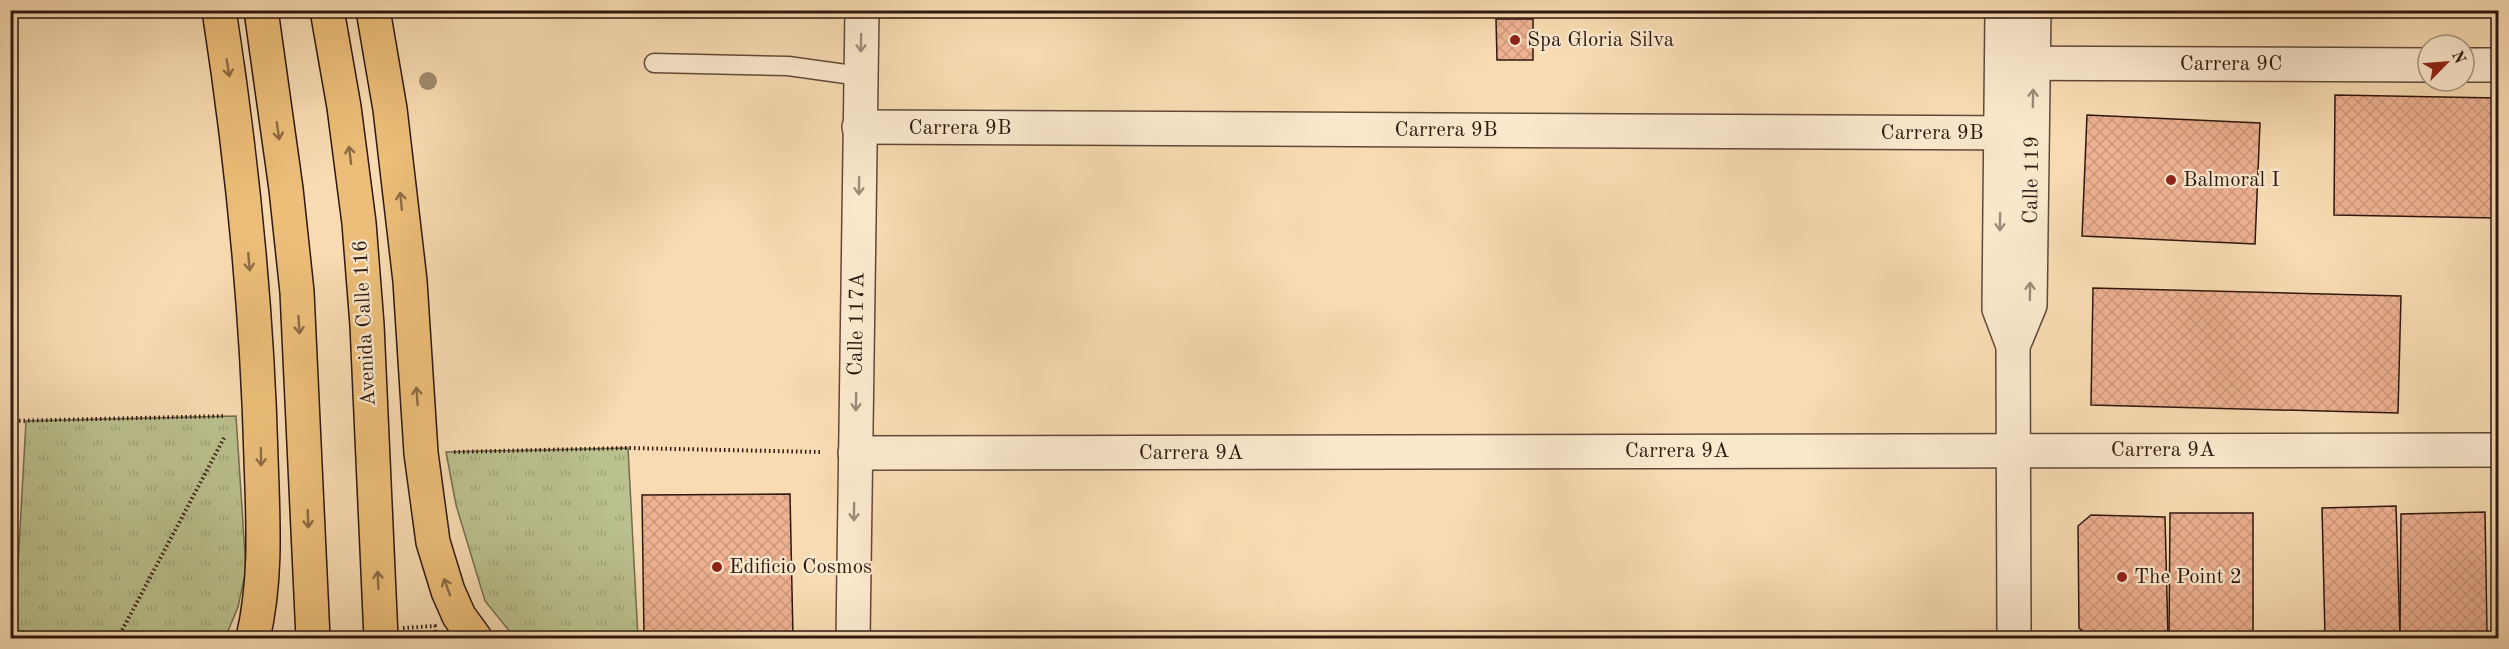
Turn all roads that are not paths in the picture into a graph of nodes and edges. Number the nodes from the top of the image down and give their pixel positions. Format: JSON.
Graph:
{"nodes":[{"id":1,"x":219,"y":10,"type":"edge"},
{"id":2,"x":261,"y":10,"type":"edge"},
{"id":3,"x":327,"y":10,"type":"edge"},
{"id":4,"x":373,"y":10,"type":"edge"},
{"id":5,"x":862,"y":10,"type":"edge"},
{"id":6,"x":2002,"y":10,"type":"edge"},
{"id":7,"x":2034,"y":10,"type":"edge"},
{"id":8,"x":654,"y":63,"type":"dead end"},
{"id":9,"x":2018,"y":63,"type":"junction"},
{"id":10,"x":2416,"y":64,"type":"edge"},
{"id":11,"x":2476,"y":65,"type":"edge"},
{"id":12,"x":2499,"y":65,"type":"edge"},
{"id":13,"x":860,"y":76,"type":"junction"},
{"id":14,"x":860,"y":127,"type":"junction"},
{"id":15,"x":2016,"y":133,"type":"junction"},
{"id":16,"x":2499,"y":450,"type":"edge"},
{"id":17,"x":2013,"y":451,"type":"junction"},
{"id":18,"x":855,"y":453,"type":"junction"},
{"id":19,"x":392,"y":633,"type":"edge"},
{"id":20,"x":253,"y":639,"type":"edge"},
{"id":21,"x":313,"y":639,"type":"edge"},
{"id":22,"x":475,"y":639,"type":"edge"},
{"id":23,"x":853,"y":639,"type":"edge"},
{"id":24,"x":2014,"y":639,"type":"edge"}],
"edges":[{"from":1,"to":20,"type":"main road","one_way":true},
{"from":2,"to":21,"type":"main road","one_way":true},
{"from":19,"to":3,"type":"main road","name":"Avenida Calle 116","one_way":true},
{"from":22,"to":4,"type":"main road","one_way":true},
{"from":5,"to":13,"type":"street","name":"Calle 117A","one_way":true},
{"from":6,"to":9,"type":"street","name":"Calle 119"},
{"from":7,"to":9,"type":"street","name":"Calle 119"},
{"from":8,"to":13,"type":"lane"},
{"from":9,"to":10,"type":"street","name":"Carrera 9C"},
{"from":9,"to":15,"type":"street","name":"Calle 119"},
{"from":11,"to":12,"type":"street"},
{"from":13,"to":14,"type":"street","name":"Calle 117A"},
{"from":14,"to":15,"type":"street","name":"Carrera 9B"},
{"from":14,"to":18,"type":"street","name":"Calle 117A","one_way":true},
{"from":15,"to":17,"type":"street","name":"Calle 119"},
{"from":16,"to":17,"type":"street","name":"Carrera 9A"},
{"from":17,"to":18,"type":"street","name":"Carrera 9A"},
{"from":17,"to":24,"type":"street","name":"Calle 119"},
{"from":18,"to":23,"type":"street","name":"Calle 117A","one_way":true}]}
